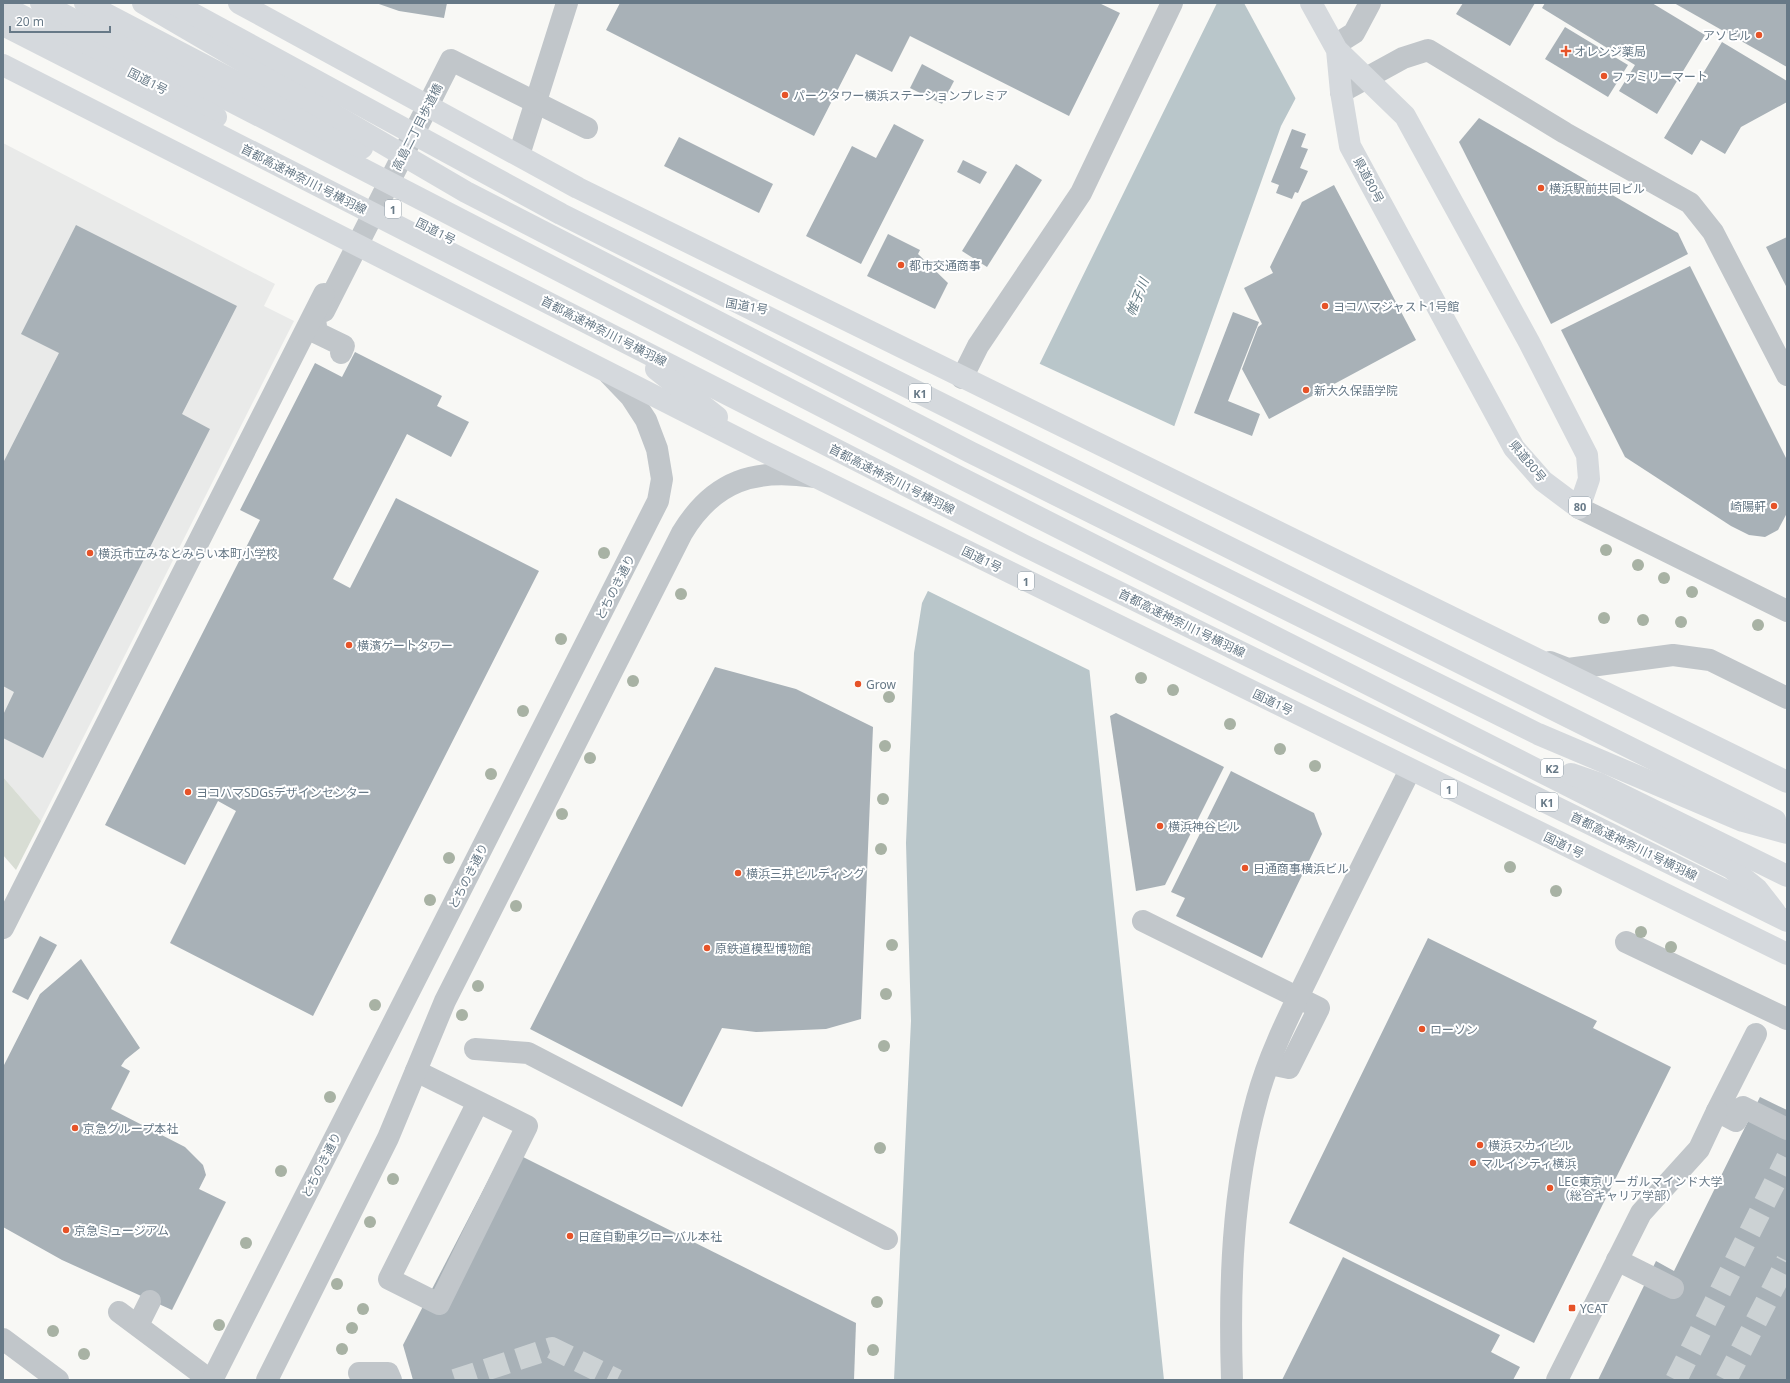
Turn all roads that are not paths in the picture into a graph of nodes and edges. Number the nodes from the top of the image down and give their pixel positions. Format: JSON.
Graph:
{"nodes":[{"id":1,"x":41,"y":3,"type":"edge"},
{"id":2,"x":85,"y":3,"type":"edge"},
{"id":3,"x":143,"y":3,"type":"edge"},
{"id":4,"x":173,"y":3,"type":"edge"},
{"id":5,"x":239,"y":3,"type":"edge"},
{"id":6,"x":567,"y":3,"type":"edge"},
{"id":7,"x":1172,"y":3,"type":"edge"},
{"id":8,"x":1311,"y":3,"type":"edge"},
{"id":9,"x":1370,"y":3,"type":"edge"},
{"id":10,"x":3,"y":6,"type":"edge"},
{"id":11,"x":3,"y":25,"type":"edge"},
{"id":12,"x":1334,"y":44,"type":"junction"},
{"id":13,"x":3,"y":65,"type":"edge"},
{"id":14,"x":1367,"y":78,"type":"junction"},
{"id":15,"x":1341,"y":92,"type":"junction"},
{"id":16,"x":587,"y":128,"type":"dead end"},
{"id":17,"x":519,"y":156,"type":"junction"},
{"id":18,"x":324,"y":294,"type":"dead end"},
{"id":19,"x":854,"y":324,"type":"junction"},
{"id":20,"x":341,"y":353,"type":"dead end"},
{"id":21,"x":608,"y":372,"type":"junction"},
{"id":22,"x":1787,"y":375,"type":"edge"},
{"id":23,"x":962,"y":378,"type":"junction"},
{"id":24,"x":759,"y":449,"type":"junction"},
{"id":25,"x":818,"y":478,"type":"junction"},
{"id":26,"x":1579,"y":508,"type":"junction"},
{"id":27,"x":1785,"y":608,"type":"edge"},
{"id":28,"x":1526,"y":653,"type":"junction"},
{"id":29,"x":1306,"y":684,"type":"junction"},
{"id":30,"x":1787,"y":698,"type":"edge"},
{"id":31,"x":1674,"y":768,"type":"junction"},
{"id":32,"x":1410,"y":770,"type":"junction"},
{"id":33,"x":1787,"y":782,"type":"edge"},
{"id":34,"x":1787,"y":808,"type":"edge"},
{"id":35,"x":1787,"y":826,"type":"edge"},
{"id":36,"x":1787,"y":833,"type":"edge"},
{"id":37,"x":1787,"y":876,"type":"edge"},
{"id":38,"x":1144,"y":921,"type":"dead end"},
{"id":39,"x":1787,"y":921,"type":"edge"},
{"id":40,"x":1787,"y":927,"type":"edge"},
{"id":41,"x":3,"y":928,"type":"edge"},
{"id":42,"x":1626,"y":942,"type":"dead end"},
{"id":43,"x":1787,"y":954,"type":"edge"},
{"id":44,"x":1298,"y":998,"type":"junction"},
{"id":45,"x":1787,"y":1019,"type":"edge"},
{"id":46,"x":1756,"y":1034,"type":"dead end"},
{"id":47,"x":475,"y":1049,"type":"dead end"},
{"id":48,"x":416,"y":1071,"type":"junction"},
{"id":49,"x":478,"y":1102,"type":"junction"},
{"id":50,"x":1717,"y":1111,"type":"junction"},
{"id":51,"x":1787,"y":1129,"type":"edge"},
{"id":52,"x":887,"y":1239,"type":"dead end"},
{"id":53,"x":1617,"y":1260,"type":"junction"},
{"id":54,"x":1673,"y":1288,"type":"dead end"},
{"id":55,"x":150,"y":1301,"type":"dead end"},
{"id":56,"x":120,"y":1312,"type":"dead end"},
{"id":57,"x":138,"y":1325,"type":"junction"},
{"id":58,"x":3,"y":1339,"type":"edge"},
{"id":59,"x":360,"y":1373,"type":"dead end"},
{"id":60,"x":58,"y":1380,"type":"edge"},
{"id":61,"x":211,"y":1380,"type":"edge"},
{"id":62,"x":267,"y":1380,"type":"edge"},
{"id":63,"x":390,"y":1380,"type":"edge"},
{"id":64,"x":1232,"y":1380,"type":"edge"},
{"id":65,"x":1557,"y":1380,"type":"edge"}],
"edges":[{"from":1,"to":40,"type":"main road"},
{"from":2,"to":19,"type":"main road","name":"国道1号"},
{"from":3,"to":36,"type":"main road"},
{"from":4,"to":31,"type":"main road","number":"K1"},
{"from":5,"to":17,"type":"main road","name":"国道1号"},
{"from":6,"to":17,"type":"street"},
{"from":7,"to":23,"type":"street"},
{"from":8,"to":12,"type":"main road","name":"県道80号","number":"80"},
{"from":9,"to":12,"type":"street"},
{"from":10,"to":24,"type":"main road","name":"国道1号","number":"1"},
{"from":11,"to":29,"type":"main road","name":"首都高速神奈川1号横羽線","number":"K1"},
{"from":12,"to":14,"type":"main road","name":"県道80号","number":"80"},
{"from":12,"to":15,"type":"main road","name":"県道80号","number":"80"},
{"from":13,"to":21,"type":"main road","name":"国道1号","number":"1"},
{"from":14,"to":15,"type":"street"},
{"from":14,"to":22,"type":"street"},
{"from":14,"to":26,"type":"main road","name":"県道80号","number":"80"},
{"from":15,"to":26,"type":"main road","name":"県道80号","number":"80"},
{"from":16,"to":20,"type":"street","name":"高島二丁目歩道橋"},
{"from":17,"to":19,"type":"main road","name":"国道1号"},
{"from":18,"to":41,"type":"street"},
{"from":19,"to":23,"type":"main road","name":"国道1号"},
{"from":21,"to":24,"type":"main road","name":"国道1号","number":"1"},
{"from":21,"to":61,"type":"street","name":"とちのき通り"},
{"from":23,"to":28,"type":"main road","name":"国道1号"},
{"from":24,"to":25,"type":"main road","name":"国道1号","number":"1"},
{"from":25,"to":32,"type":"main road","name":"国道1号","number":"1"},
{"from":25,"to":48,"type":"street"},
{"from":26,"to":27,"type":"street"},
{"from":28,"to":30,"type":"street"},
{"from":28,"to":33,"type":"main road","name":"国道1号"},
{"from":29,"to":37,"type":"main road","number":"K2"},
{"from":29,"to":39,"type":"main road","name":"首都高速神奈川1号横羽線","number":"K1"},
{"from":31,"to":34,"type":"main road"},
{"from":31,"to":35,"type":"main road","number":"K1"},
{"from":32,"to":43,"type":"main road","name":"国道1号","number":"1"},
{"from":32,"to":44,"type":"street"},
{"from":38,"to":44,"type":"street"},
{"from":42,"to":45,"type":"street"},
{"from":44,"to":64,"type":"street"},
{"from":46,"to":50,"type":"street"},
{"from":47,"to":52,"type":"street"},
{"from":48,"to":49,"type":"street"},
{"from":48,"to":62,"type":"street"},
{"from":49,"to":49,"type":"street"},
{"from":50,"to":51,"type":"street"},
{"from":50,"to":53,"type":"street"},
{"from":53,"to":54,"type":"street"},
{"from":53,"to":65,"type":"street"},
{"from":55,"to":57,"type":"street"},
{"from":56,"to":57,"type":"street"},
{"from":57,"to":61,"type":"street"},
{"from":58,"to":60,"type":"street"},
{"from":59,"to":63,"type":"street"}]}
